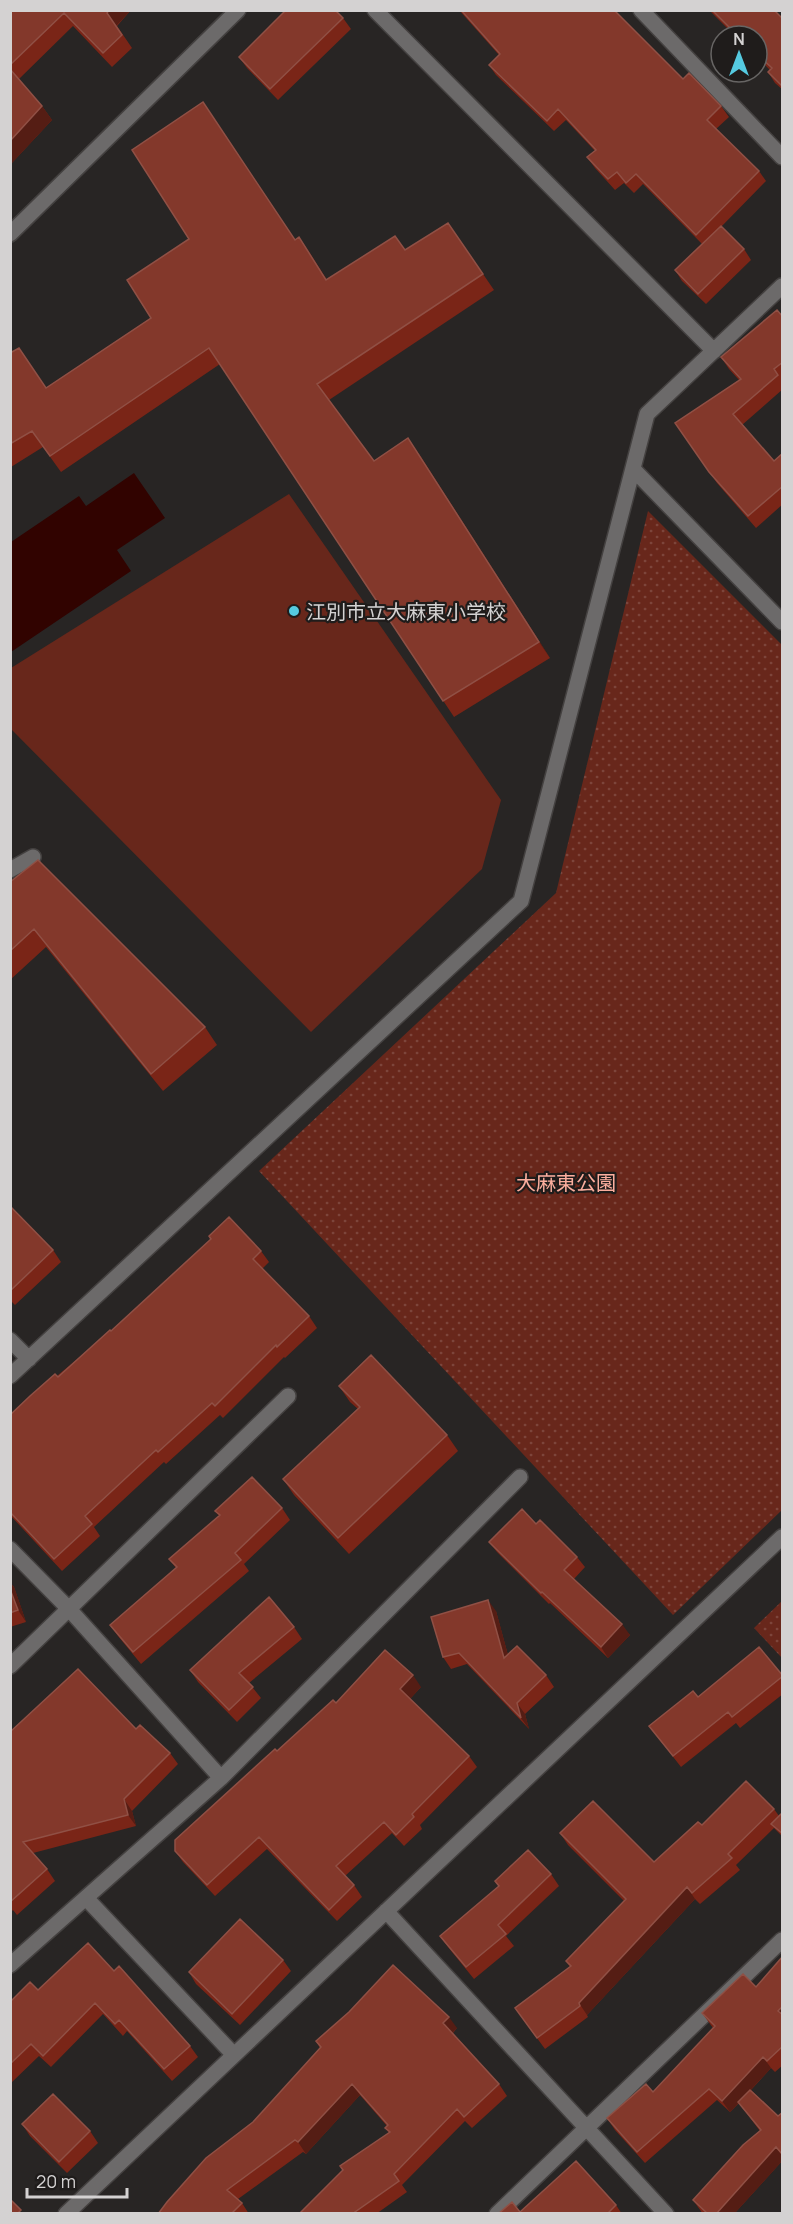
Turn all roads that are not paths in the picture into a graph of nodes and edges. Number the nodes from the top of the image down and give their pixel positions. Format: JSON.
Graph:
{"nodes":[{"id":1,"x":238,"y":10,"type":"edge"},
{"id":2,"x":375,"y":10,"type":"edge"},
{"id":3,"x":641,"y":10,"type":"edge"},
{"id":4,"x":783,"y":157,"type":"edge"},
{"id":5,"x":10,"y":234,"type":"edge"},
{"id":6,"x":781,"y":290,"type":"edge"},
{"id":7,"x":714,"y":351,"type":"junction"},
{"id":8,"x":633,"y":469,"type":"junction"},
{"id":9,"x":783,"y":622,"type":"edge"},
{"id":10,"x":33,"y":856,"type":"dead end"},
{"id":11,"x":10,"y":870,"type":"edge"},
{"id":12,"x":10,"y":1340,"type":"edge"},
{"id":13,"x":28,"y":1359,"type":"junction"},
{"id":14,"x":10,"y":1376,"type":"edge"},
{"id":15,"x":288,"y":1396,"type":"dead end"},
{"id":16,"x":520,"y":1477,"type":"dead end"},
{"id":17,"x":783,"y":1537,"type":"edge"},
{"id":18,"x":10,"y":1550,"type":"edge"},
{"id":19,"x":69,"y":1609,"type":"junction"},
{"id":20,"x":10,"y":1665,"type":"edge"},
{"id":21,"x":221,"y":1778,"type":"junction"},
{"id":22,"x":86,"y":1898,"type":"junction"},
{"id":23,"x":386,"y":1911,"type":"junction"},
{"id":24,"x":783,"y":1940,"type":"edge"},
{"id":25,"x":10,"y":1965,"type":"edge"},
{"id":26,"x":234,"y":2055,"type":"junction"},
{"id":27,"x":585,"y":2127,"type":"junction"},
{"id":28,"x":66,"y":2214,"type":"edge"},
{"id":29,"x":497,"y":2214,"type":"edge"},
{"id":30,"x":666,"y":2214,"type":"edge"}],
"edges":[{"from":1,"to":5,"type":"street"},
{"from":2,"to":7,"type":"street"},
{"from":3,"to":4,"type":"street"},
{"from":6,"to":7,"type":"street"},
{"from":7,"to":8,"type":"street"},
{"from":8,"to":9,"type":"street"},
{"from":8,"to":13,"type":"street"},
{"from":10,"to":11,"type":"street"},
{"from":12,"to":13,"type":"street"},
{"from":13,"to":14,"type":"street"},
{"from":15,"to":19,"type":"street"},
{"from":16,"to":21,"type":"street"},
{"from":17,"to":23,"type":"street"},
{"from":18,"to":19,"type":"street"},
{"from":19,"to":20,"type":"street"},
{"from":19,"to":21,"type":"street"},
{"from":21,"to":22,"type":"street"},
{"from":22,"to":25,"type":"street"},
{"from":22,"to":26,"type":"street"},
{"from":23,"to":26,"type":"street"},
{"from":23,"to":27,"type":"street"},
{"from":24,"to":27,"type":"street"},
{"from":26,"to":28,"type":"street"},
{"from":27,"to":29,"type":"street"},
{"from":27,"to":30,"type":"street"}]}
